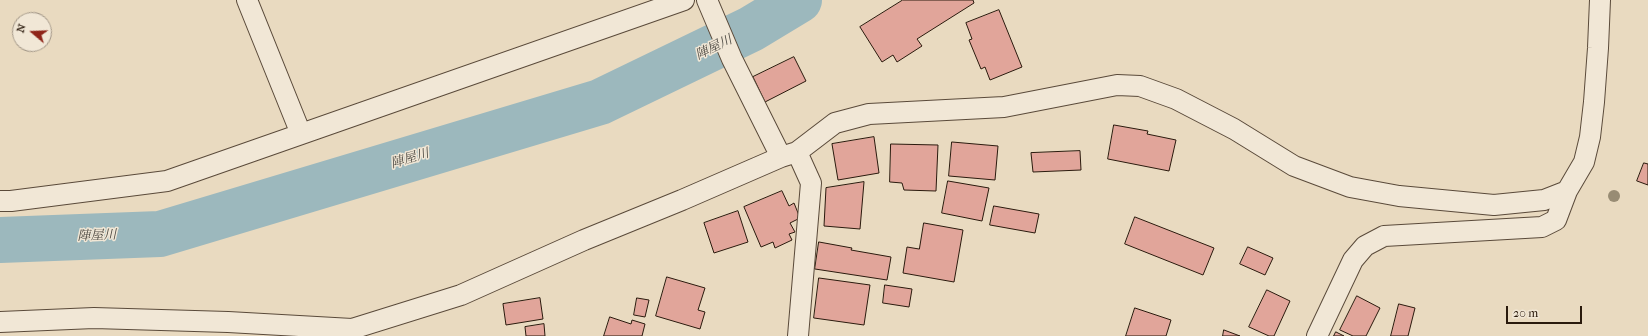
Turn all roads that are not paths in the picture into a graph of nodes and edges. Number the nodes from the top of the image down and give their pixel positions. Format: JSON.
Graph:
{"nodes":[{"id":1,"x":247,"y":0,"type":"edge"},
{"id":2,"x":684,"y":0,"type":"edge"},
{"id":3,"x":707,"y":0,"type":"edge"},
{"id":4,"x":1600,"y":0,"type":"edge"},
{"id":5,"x":301,"y":134,"type":"junction"},
{"id":6,"x":789,"y":154,"type":"junction"},
{"id":7,"x":1567,"y":191,"type":"junction"},
{"id":8,"x":0,"y":201,"type":"edge"},
{"id":9,"x":0,"y":322,"type":"edge"},
{"id":10,"x":798,"y":336,"type":"edge"},
{"id":11,"x":1317,"y":336,"type":"edge"}],
"edges":[{"from":1,"to":5,"type":"street"},
{"from":2,"to":5,"type":"street"},
{"from":3,"to":6,"type":"street"},
{"from":4,"to":7,"type":"street"},
{"from":5,"to":8,"type":"street"},
{"from":6,"to":7,"type":"street"},
{"from":6,"to":9,"type":"street"},
{"from":6,"to":10,"type":"street"},
{"from":7,"to":11,"type":"street"}]}
